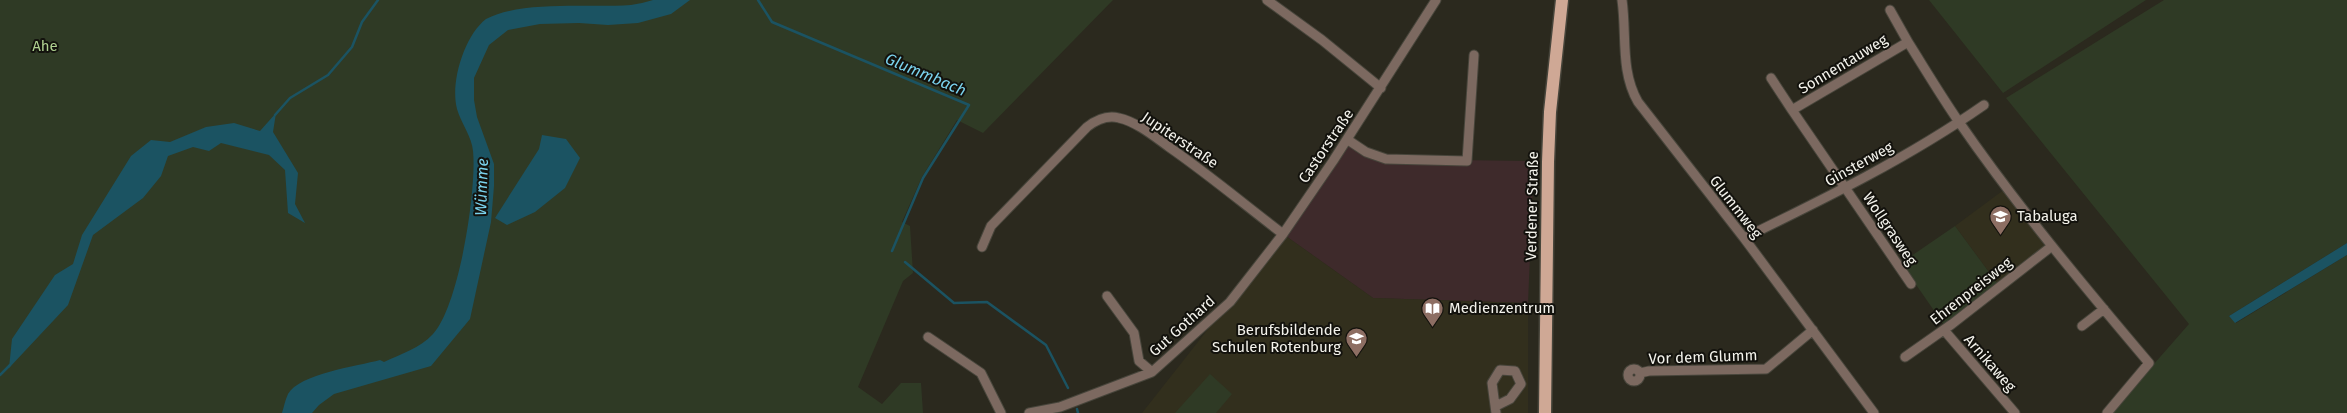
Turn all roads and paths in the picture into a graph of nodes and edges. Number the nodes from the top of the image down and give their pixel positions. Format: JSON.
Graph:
{"nodes":[{"id":1,"x":1267,"y":0,"type":"edge"},
{"id":2,"x":1436,"y":0,"type":"edge"},
{"id":3,"x":1622,"y":0,"type":"edge"},
{"id":4,"x":1562,"y":2,"type":"edge"},
{"id":5,"x":1890,"y":10,"type":"dead end"},
{"id":6,"x":1908,"y":42,"type":"junction"},
{"id":7,"x":1474,"y":55,"type":"dead end"},
{"id":8,"x":1771,"y":78,"type":"dead end"},
{"id":9,"x":1381,"y":88,"type":"junction"},
{"id":10,"x":1984,"y":105,"type":"dead end"},
{"id":11,"x":1792,"y":110,"type":"junction"},
{"id":12,"x":1959,"y":122,"type":"junction"},
{"id":13,"x":1348,"y":140,"type":"junction"},
{"id":14,"x":1847,"y":188,"type":"junction"},
{"id":15,"x":1283,"y":234,"type":"junction"},
{"id":16,"x":1744,"y":238,"type":"junction"},
{"id":17,"x":2052,"y":246,"type":"junction"},
{"id":18,"x":982,"y":247,"type":"dead end"},
{"id":19,"x":1911,"y":284,"type":"dead end"},
{"id":20,"x":1107,"y":296,"type":"dead end"},
{"id":21,"x":1230,"y":302,"type":"joint"},
{"id":22,"x":2104,"y":309,"type":"junction"},
{"id":23,"x":2082,"y":326,"type":"dead end"},
{"id":24,"x":1812,"y":330,"type":"junction"},
{"id":25,"x":1944,"y":330,"type":"junction"},
{"id":26,"x":928,"y":337,"type":"dead end"},
{"id":27,"x":1906,"y":356,"type":"dead end"},
{"id":28,"x":1152,"y":372,"type":"junction"},
{"id":29,"x":1640,"y":373,"type":"dead end"},
{"id":30,"x":1061,"y":410,"type":"edge"},
{"id":31,"x":1002,"y":413,"type":"edge"},
{"id":32,"x":1029,"y":413,"type":"edge"},
{"id":33,"x":1545,"y":413,"type":"edge"},
{"id":34,"x":1874,"y":413,"type":"edge"},
{"id":35,"x":2015,"y":413,"type":"edge"},
{"id":36,"x":2107,"y":413,"type":"edge"}],
"edges":[{"from":1,"to":9,"type":"street"},
{"from":2,"to":9,"type":"street","name":"Castorstraße"},
{"from":3,"to":16,"type":"street","name":"Glummweg"},
{"from":4,"to":33,"type":"main road","name":"Verdener Straße"},
{"from":5,"to":6,"type":"street","name":"Sonnentauweg"},
{"from":6,"to":11,"type":"street","name":"Sonnentauweg"},
{"from":6,"to":12,"type":"street","name":"Sonnentauweg"},
{"from":7,"to":13,"type":"street"},
{"from":8,"to":11,"type":"street","name":"Sonnentauweg"},
{"from":9,"to":13,"type":"street","name":"Castorstraße"},
{"from":10,"to":12,"type":"street","name":"Ginsterweg"},
{"from":11,"to":14,"type":"street","name":"Sonnentauweg"},
{"from":12,"to":14,"type":"street","name":"Ginsterweg"},
{"from":12,"to":17,"type":"street","name":"Sonnentauweg"},
{"from":13,"to":15,"type":"street","name":"Castorstraße"},
{"from":14,"to":16,"type":"street","name":"Ginsterweg"},
{"from":14,"to":19,"type":"street","name":"Wollgrasweg"},
{"from":15,"to":18,"type":"street","name":"Jupiterstraße"},
{"from":15,"to":21,"type":"street","name":"Castorstraße"},
{"from":16,"to":24,"type":"street","name":"Glummweg"},
{"from":17,"to":22,"type":"street","name":"Sonnentauweg"},
{"from":17,"to":25,"type":"street","name":"Ehrenpreisweg"},
{"from":20,"to":28,"type":"street","name":"Gut Gothard"},
{"from":21,"to":28,"type":"street","name":"Gut Gothard"},
{"from":22,"to":23,"type":"street"},
{"from":22,"to":36,"type":"street","name":"Sonnentauweg"},
{"from":24,"to":29,"type":"street","name":"Vor dem Glumm"},
{"from":24,"to":34,"type":"street","name":"Glummweg"},
{"from":25,"to":27,"type":"street","name":"Ehrenpreisweg"},
{"from":25,"to":35,"type":"street","name":"Arnikaweg"},
{"from":26,"to":31,"type":"street"},
{"from":28,"to":30,"type":"street","name":"Gut Gothard"},
{"from":30,"to":32,"type":"street","name":"Gut Gothard"}]}
